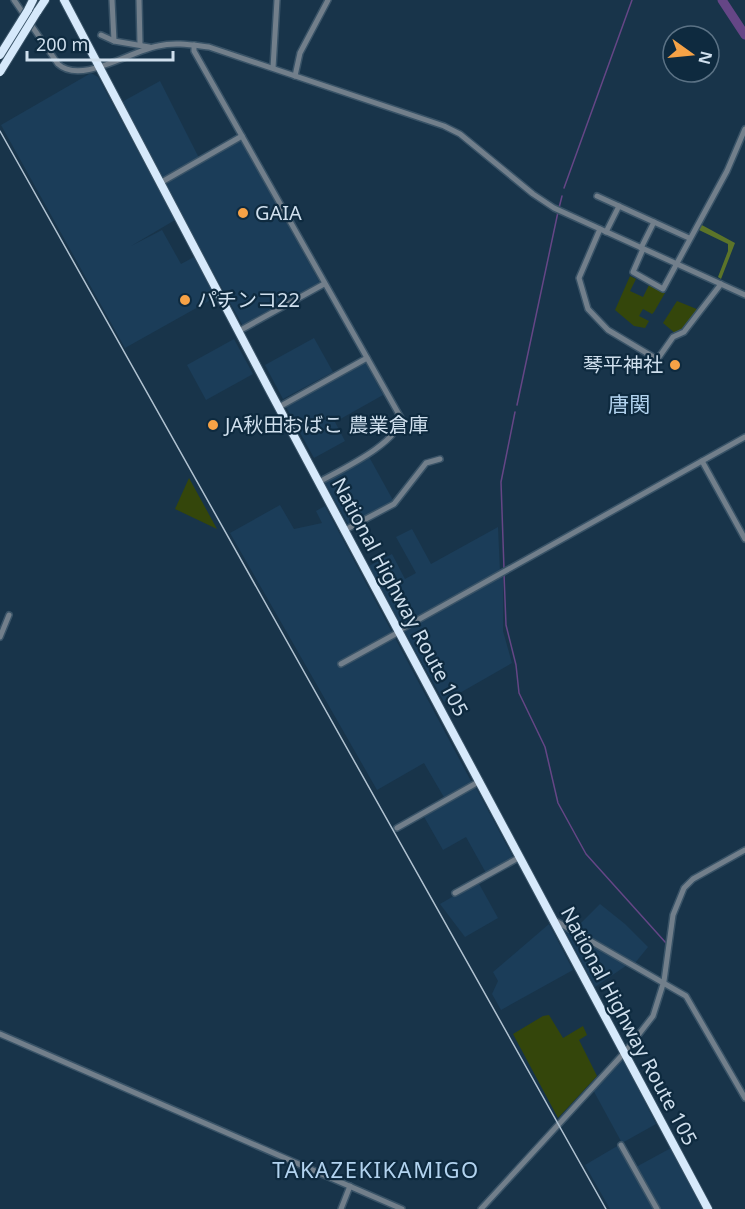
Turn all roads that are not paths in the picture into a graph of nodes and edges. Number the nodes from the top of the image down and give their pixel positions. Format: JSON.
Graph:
{"nodes":[{"id":1,"x":14,"y":0,"type":"edge"},
{"id":2,"x":33,"y":0,"type":"edge"},
{"id":3,"x":45,"y":0,"type":"edge"},
{"id":4,"x":64,"y":0,"type":"edge"},
{"id":5,"x":112,"y":0,"type":"edge"},
{"id":6,"x":139,"y":0,"type":"edge"},
{"id":7,"x":277,"y":0,"type":"edge"},
{"id":8,"x":328,"y":0,"type":"edge"},
{"id":9,"x":100,"y":34,"type":"dead end"},
{"id":10,"x":114,"y":41,"type":"junction"},
{"id":11,"x":140,"y":45,"type":"junction"},
{"id":12,"x":194,"y":45,"type":"junction"},
{"id":13,"x":151,"y":48,"type":"junction"},
{"id":14,"x":0,"y":55,"type":"edge"},
{"id":15,"x":98,"y":67,"type":"junction"},
{"id":16,"x":273,"y":69,"type":"junction"},
{"id":17,"x":0,"y":72,"type":"edge"},
{"id":18,"x":295,"y":76,"type":"junction"},
{"id":19,"x":745,"y":129,"type":"edge"},
{"id":20,"x":242,"y":136,"type":"junction"},
{"id":21,"x":160,"y":183,"type":"junction"},
{"id":22,"x":597,"y":196,"type":"dead end"},
{"id":23,"x":619,"y":206,"type":"junction"},
{"id":24,"x":654,"y":222,"type":"junction"},
{"id":25,"x":600,"y":229,"type":"junction"},
{"id":26,"x":606,"y":232,"type":"junction"},
{"id":27,"x":689,"y":238,"type":"junction"},
{"id":28,"x":642,"y":249,"type":"junction"},
{"id":29,"x":677,"y":264,"type":"junction"},
{"id":30,"x":324,"y":284,"type":"junction"},
{"id":31,"x":721,"y":284,"type":"junction"},
{"id":32,"x":745,"y":295,"type":"edge"},
{"id":33,"x":239,"y":332,"type":"junction"},
{"id":34,"x":367,"y":358,"type":"junction"},
{"id":35,"x":279,"y":407,"type":"junction"},
{"id":36,"x":745,"y":437,"type":"edge"},
{"id":37,"x":440,"y":459,"type":"dead end"},
{"id":38,"x":702,"y":461,"type":"junction"},
{"id":39,"x":319,"y":482,"type":"junction"},
{"id":40,"x":345,"y":530,"type":"junction"},
{"id":41,"x":745,"y":538,"type":"edge"},
{"id":42,"x":9,"y":615,"type":"dead end"},
{"id":43,"x":398,"y":631,"type":"junction"},
{"id":44,"x":0,"y":637,"type":"edge"},
{"id":45,"x":341,"y":664,"type":"dead end"},
{"id":46,"x":480,"y":781,"type":"junction"},
{"id":47,"x":397,"y":828,"type":"dead end"},
{"id":48,"x":745,"y":850,"type":"edge"},
{"id":49,"x":519,"y":856,"type":"junction"},
{"id":50,"x":455,"y":893,"type":"dead end"},
{"id":51,"x":553,"y":919,"type":"junction"},
{"id":52,"x":664,"y":981,"type":"junction"},
{"id":53,"x":0,"y":1034,"type":"edge"},
{"id":54,"x":625,"y":1052,"type":"junction"},
{"id":55,"x":745,"y":1098,"type":"edge"},
{"id":56,"x":621,"y":1144,"type":"dead end"},
{"id":57,"x":351,"y":1186,"type":"junction"},
{"id":58,"x":341,"y":1209,"type":"edge"},
{"id":59,"x":402,"y":1209,"type":"edge"},
{"id":60,"x":481,"y":1209,"type":"edge"},
{"id":61,"x":657,"y":1209,"type":"edge"},
{"id":62,"x":708,"y":1209,"type":"edge"}],
"edges":[{"from":1,"to":15,"type":"street"},
{"from":2,"to":14,"type":"highway","bridge":true},
{"from":3,"to":17,"type":"highway","bridge":true},
{"from":4,"to":15,"type":"highway","name":"National Highway Route 105"},
{"from":5,"to":10,"type":"street"},
{"from":6,"to":11,"type":"street"},
{"from":7,"to":16,"type":"street"},
{"from":8,"to":18,"type":"street"},
{"from":9,"to":10,"type":"street"},
{"from":10,"to":11,"type":"street"},
{"from":11,"to":13,"type":"street"},
{"from":12,"to":13,"type":"street"},
{"from":12,"to":16,"type":"street"},
{"from":12,"to":20,"type":"street"},
{"from":13,"to":15,"type":"street"},
{"from":15,"to":21,"type":"highway","name":"National Highway Route 105"},
{"from":16,"to":18,"type":"street"},
{"from":18,"to":25,"type":"street"},
{"from":19,"to":27,"type":"street"},
{"from":20,"to":21,"type":"street"},
{"from":20,"to":30,"type":"street"},
{"from":21,"to":33,"type":"highway","name":"National Highway Route 105"},
{"from":22,"to":23,"type":"street"},
{"from":23,"to":24,"type":"street"},
{"from":23,"to":26,"type":"street"},
{"from":24,"to":27,"type":"street"},
{"from":24,"to":28,"type":"street"},
{"from":25,"to":26,"type":"street"},
{"from":25,"to":31,"type":"street"},
{"from":26,"to":28,"type":"street"},
{"from":27,"to":29,"type":"street"},
{"from":28,"to":29,"type":"street"},
{"from":28,"to":29,"type":"street"},
{"from":29,"to":31,"type":"street"},
{"from":30,"to":33,"type":"street"},
{"from":30,"to":34,"type":"street"},
{"from":31,"to":32,"type":"street"},
{"from":33,"to":35,"type":"highway","name":"National Highway Route 105"},
{"from":34,"to":35,"type":"street"},
{"from":34,"to":39,"type":"street"},
{"from":35,"to":39,"type":"highway","name":"National Highway Route 105"},
{"from":36,"to":38,"type":"street"},
{"from":37,"to":40,"type":"street"},
{"from":38,"to":41,"type":"street"},
{"from":38,"to":43,"type":"street"},
{"from":39,"to":40,"type":"highway","name":"National Highway Route 105"},
{"from":40,"to":43,"type":"highway","name":"National Highway Route 105"},
{"from":42,"to":44,"type":"street"},
{"from":43,"to":45,"type":"street"},
{"from":43,"to":46,"type":"highway","name":"National Highway Route 105"},
{"from":46,"to":47,"type":"street"},
{"from":46,"to":49,"type":"highway","name":"National Highway Route 105"},
{"from":48,"to":52,"type":"street"},
{"from":49,"to":50,"type":"street"},
{"from":49,"to":51,"type":"highway","name":"National Highway Route 105"},
{"from":51,"to":52,"type":"street"},
{"from":51,"to":54,"type":"highway","name":"National Highway Route 105"},
{"from":52,"to":54,"type":"street"},
{"from":52,"to":55,"type":"street"},
{"from":53,"to":57,"type":"street"},
{"from":54,"to":60,"type":"street"},
{"from":54,"to":62,"type":"highway","name":"National Highway Route 105"},
{"from":56,"to":61,"type":"street"},
{"from":57,"to":58,"type":"street"},
{"from":57,"to":59,"type":"street"}]}
